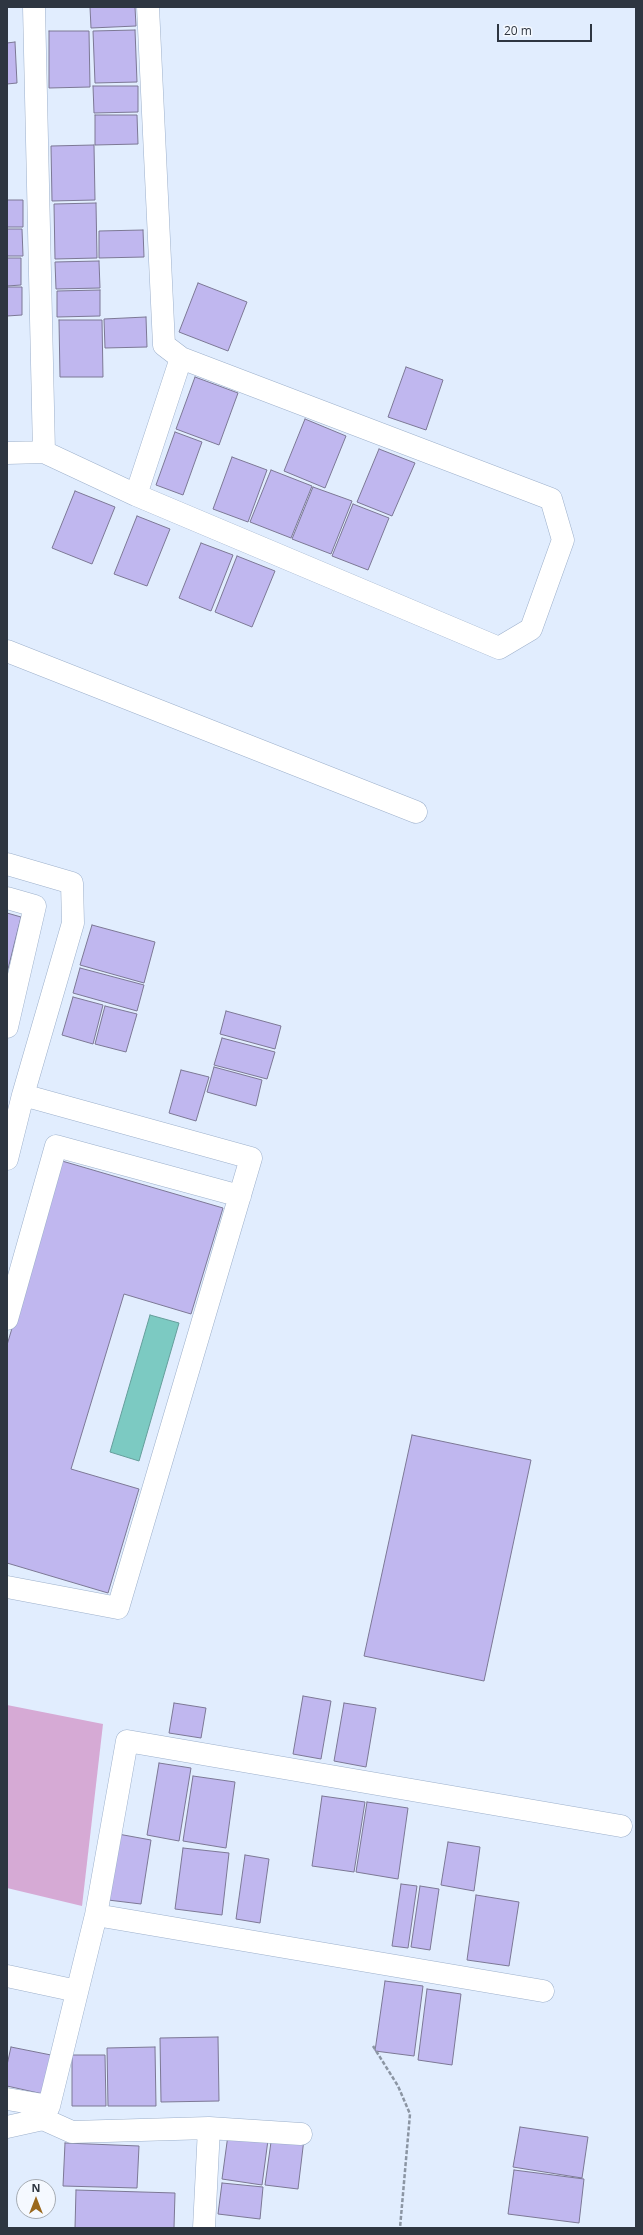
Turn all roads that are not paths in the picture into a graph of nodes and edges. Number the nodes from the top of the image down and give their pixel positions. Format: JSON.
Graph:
{"nodes":[{"id":1,"x":34,"y":7,"type":"edge"},
{"id":2,"x":148,"y":7,"type":"edge"},
{"id":3,"x":181,"y":358,"type":"junction"},
{"id":4,"x":44,"y":452,"type":"junction"},
{"id":5,"x":7,"y":453,"type":"edge"},
{"id":6,"x":136,"y":495,"type":"junction"},
{"id":7,"x":7,"y":651,"type":"edge"},
{"id":8,"x":416,"y":812,"type":"dead end"},
{"id":9,"x":7,"y":864,"type":"edge"},
{"id":10,"x":7,"y":898,"type":"edge"},
{"id":11,"x":7,"y":1027,"type":"edge"},
{"id":12,"x":23,"y":1095,"type":"junction"},
{"id":13,"x":10,"y":1133,"type":"edge"},
{"id":14,"x":7,"y":1159,"type":"edge"},
{"id":15,"x":240,"y":1196,"type":"junction"},
{"id":16,"x":7,"y":1319,"type":"edge"},
{"id":17,"x":7,"y":1587,"type":"edge"},
{"id":18,"x":620,"y":1826,"type":"dead end"},
{"id":19,"x":96,"y":1915,"type":"junction"},
{"id":20,"x":7,"y":1976,"type":"edge"},
{"id":21,"x":77,"y":1991,"type":"junction"},
{"id":22,"x":543,"y":1991,"type":"dead end"},
{"id":23,"x":7,"y":2098,"type":"edge"},
{"id":24,"x":46,"y":2113,"type":"junction"},
{"id":25,"x":7,"y":2127,"type":"edge"},
{"id":26,"x":209,"y":2128,"type":"junction"},
{"id":27,"x":301,"y":2134,"type":"dead end"},
{"id":28,"x":204,"y":2228,"type":"edge"}],
"edges":[{"from":1,"to":4,"type":"street"},
{"from":2,"to":3,"type":"street"},
{"from":3,"to":6,"type":"street"},
{"from":3,"to":6,"type":"street"},
{"from":4,"to":5,"type":"street"},
{"from":4,"to":6,"type":"street"},
{"from":7,"to":8,"type":"street"},
{"from":9,"to":12,"type":"street"},
{"from":10,"to":11,"type":"street"},
{"from":12,"to":13,"type":"street"},
{"from":12,"to":15,"type":"street"},
{"from":13,"to":14,"type":"street"},
{"from":15,"to":16,"type":"street"},
{"from":15,"to":17,"type":"street"},
{"from":18,"to":19,"type":"street"},
{"from":19,"to":21,"type":"street"},
{"from":19,"to":22,"type":"street"},
{"from":20,"to":21,"type":"street"},
{"from":21,"to":24,"type":"street"},
{"from":23,"to":24,"type":"street"},
{"from":24,"to":25,"type":"street"},
{"from":24,"to":26,"type":"street"},
{"from":26,"to":27,"type":"street"},
{"from":26,"to":28,"type":"street"}]}
